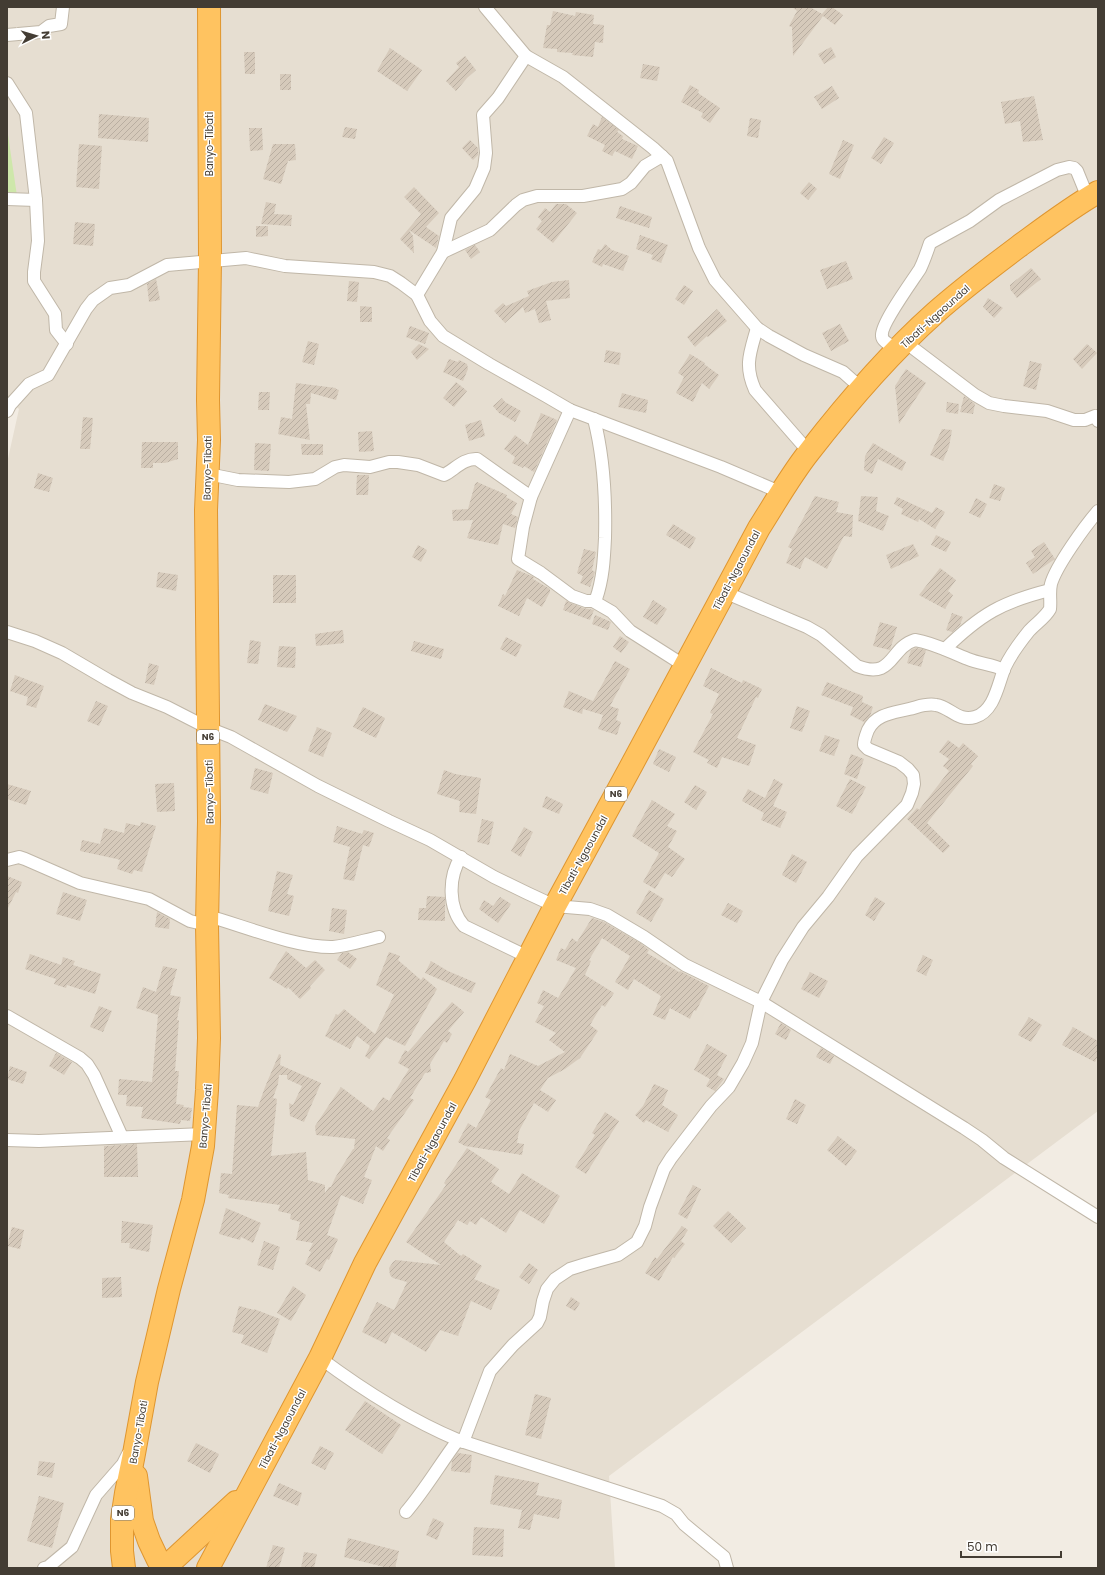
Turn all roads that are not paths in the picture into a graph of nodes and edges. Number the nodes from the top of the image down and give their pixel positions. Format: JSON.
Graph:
{"nodes":[{"id":1,"x":63,"y":7,"type":"edge"},
{"id":2,"x":209,"y":7,"type":"edge"},
{"id":3,"x":485,"y":7,"type":"edge"},
{"id":4,"x":7,"y":35,"type":"edge"},
{"id":5,"x":526,"y":56,"type":"junction"},
{"id":6,"x":7,"y":83,"type":"edge"},
{"id":7,"x":662,"y":156,"type":"junction"},
{"id":8,"x":1093,"y":195,"type":"edge"},
{"id":9,"x":7,"y":199,"type":"edge"},
{"id":10,"x":36,"y":200,"type":"junction"},
{"id":11,"x":443,"y":252,"type":"junction"},
{"id":12,"x":210,"y":260,"type":"junction"},
{"id":13,"x":417,"y":295,"type":"junction"},
{"id":14,"x":757,"y":328,"type":"junction"},
{"id":15,"x":67,"y":344,"type":"junction"},
{"id":16,"x":901,"y":346,"type":"junction"},
{"id":17,"x":861,"y":388,"type":"junction"},
{"id":18,"x":570,"y":410,"type":"junction"},
{"id":19,"x":7,"y":411,"type":"edge"},
{"id":20,"x":1097,"y":417,"type":"edge"},
{"id":21,"x":594,"y":419,"type":"junction"},
{"id":22,"x":809,"y":452,"type":"junction"},
{"id":23,"x":208,"y":474,"type":"junction"},
{"id":24,"x":782,"y":493,"type":"junction"},
{"id":25,"x":531,"y":497,"type":"junction"},
{"id":26,"x":1098,"y":511,"type":"edge"},
{"id":27,"x":1050,"y":590,"type":"junction"},
{"id":28,"x":724,"y":592,"type":"junction"},
{"id":29,"x":593,"y":601,"type":"junction"},
{"id":30,"x":7,"y":632,"type":"edge"},
{"id":31,"x":945,"y":649,"type":"junction"},
{"id":32,"x":684,"y":666,"type":"junction"},
{"id":33,"x":1004,"y":670,"type":"junction"},
{"id":34,"x":208,"y":728,"type":"junction"},
{"id":35,"x":461,"y":857,"type":"junction"},
{"id":36,"x":7,"y":860,"type":"edge"},
{"id":37,"x":555,"y":906,"type":"junction"},
{"id":38,"x":208,"y":921,"type":"junction"},
{"id":39,"x":379,"y":937,"type":"dead end"},
{"id":40,"x":528,"y":957,"type":"junction"},
{"id":41,"x":761,"y":1002,"type":"junction"},
{"id":42,"x":7,"y":1016,"type":"edge"},
{"id":43,"x":204,"y":1134,"type":"junction"},
{"id":44,"x":122,"y":1137,"type":"junction"},
{"id":45,"x":7,"y":1140,"type":"edge"},
{"id":46,"x":1098,"y":1217,"type":"edge"},
{"id":47,"x":320,"y":1358,"type":"junction"},
{"id":48,"x":460,"y":1441,"type":"junction"},
{"id":49,"x":135,"y":1449,"type":"junction"},
{"id":50,"x":251,"y":1488,"type":"junction"},
{"id":51,"x":406,"y":1512,"type":"dead end"},
{"id":52,"x":169,"y":1564,"type":"edge"},
{"id":53,"x":44,"y":1568,"type":"edge"},
{"id":54,"x":124,"y":1568,"type":"edge"},
{"id":55,"x":133,"y":1568,"type":"edge"},
{"id":56,"x":208,"y":1568,"type":"edge"},
{"id":57,"x":727,"y":1568,"type":"edge"}],
"edges":[{"from":1,"to":4,"type":"street"},
{"from":2,"to":12,"type":"highway","name":"Banyo-Tibati","number":"N6"},
{"from":3,"to":5,"type":"street"},
{"from":5,"to":7,"type":"street"},
{"from":5,"to":11,"type":"street"},
{"from":6,"to":10,"type":"street"},
{"from":7,"to":11,"type":"street"},
{"from":7,"to":14,"type":"street"},
{"from":8,"to":16,"type":"highway","name":"Tibati-Ngaoundal","number":"N6"},
{"from":8,"to":16,"type":"street"},
{"from":9,"to":10,"type":"street"},
{"from":10,"to":15,"type":"street"},
{"from":11,"to":13,"type":"street"},
{"from":12,"to":13,"type":"street"},
{"from":12,"to":15,"type":"street"},
{"from":12,"to":23,"type":"highway","name":"Banyo-Tibati","number":"N6"},
{"from":13,"to":18,"type":"street"},
{"from":14,"to":17,"type":"street"},
{"from":14,"to":22,"type":"street"},
{"from":15,"to":19,"type":"street"},
{"from":16,"to":17,"type":"highway","name":"Tibati-Ngaoundal","number":"N6"},
{"from":16,"to":20,"type":"street"},
{"from":17,"to":22,"type":"highway","name":"Tibati-Ngaoundal","number":"N6"},
{"from":18,"to":21,"type":"street"},
{"from":18,"to":25,"type":"street"},
{"from":21,"to":24,"type":"street"},
{"from":21,"to":29,"type":"street"},
{"from":22,"to":24,"type":"highway","name":"Tibati-Ngaoundal","number":"N6"},
{"from":23,"to":25,"type":"street"},
{"from":23,"to":34,"type":"highway","name":"Banyo-Tibati","number":"N6"},
{"from":24,"to":28,"type":"highway","name":"Tibati-Ngaoundal","number":"N6"},
{"from":25,"to":29,"type":"street"},
{"from":26,"to":27,"type":"street"},
{"from":27,"to":31,"type":"street"},
{"from":27,"to":33,"type":"street"},
{"from":28,"to":31,"type":"street"},
{"from":28,"to":32,"type":"highway","name":"Tibati-Ngaoundal","number":"N6"},
{"from":29,"to":32,"type":"street"},
{"from":30,"to":34,"type":"street"},
{"from":31,"to":33,"type":"street"},
{"from":32,"to":37,"type":"highway","name":"Tibati-Ngaoundal","number":"N6"},
{"from":33,"to":41,"type":"street"},
{"from":34,"to":35,"type":"street"},
{"from":34,"to":38,"type":"highway","name":"Banyo-Tibati","number":"N6"},
{"from":35,"to":37,"type":"street"},
{"from":35,"to":40,"type":"street"},
{"from":36,"to":38,"type":"street"},
{"from":37,"to":40,"type":"highway","name":"Tibati-Ngaoundal","number":"N6"},
{"from":37,"to":41,"type":"street"},
{"from":38,"to":39,"type":"street"},
{"from":38,"to":43,"type":"highway","name":"Banyo-Tibati","number":"N6"},
{"from":40,"to":47,"type":"highway","name":"Tibati-Ngaoundal","number":"N6"},
{"from":41,"to":46,"type":"street"},
{"from":41,"to":48,"type":"street"},
{"from":42,"to":44,"type":"street"},
{"from":43,"to":44,"type":"street"},
{"from":43,"to":49,"type":"highway","name":"Banyo-Tibati","number":"N6"},
{"from":44,"to":45,"type":"street"},
{"from":47,"to":48,"type":"street"},
{"from":47,"to":50,"type":"highway","name":"Tibati-Ngaoundal","number":"N6"},
{"from":48,"to":51,"type":"street"},
{"from":48,"to":57,"type":"street"},
{"from":49,"to":52,"type":"highway"},
{"from":49,"to":53,"type":"street"},
{"from":49,"to":54,"type":"highway","name":"Banyo-Tibati","number":"N6"},
{"from":50,"to":52,"type":"highway"},
{"from":50,"to":56,"type":"highway","name":"Tibati-Ngaoundal","number":"N6"},
{"from":52,"to":55,"type":"highway"}]}
